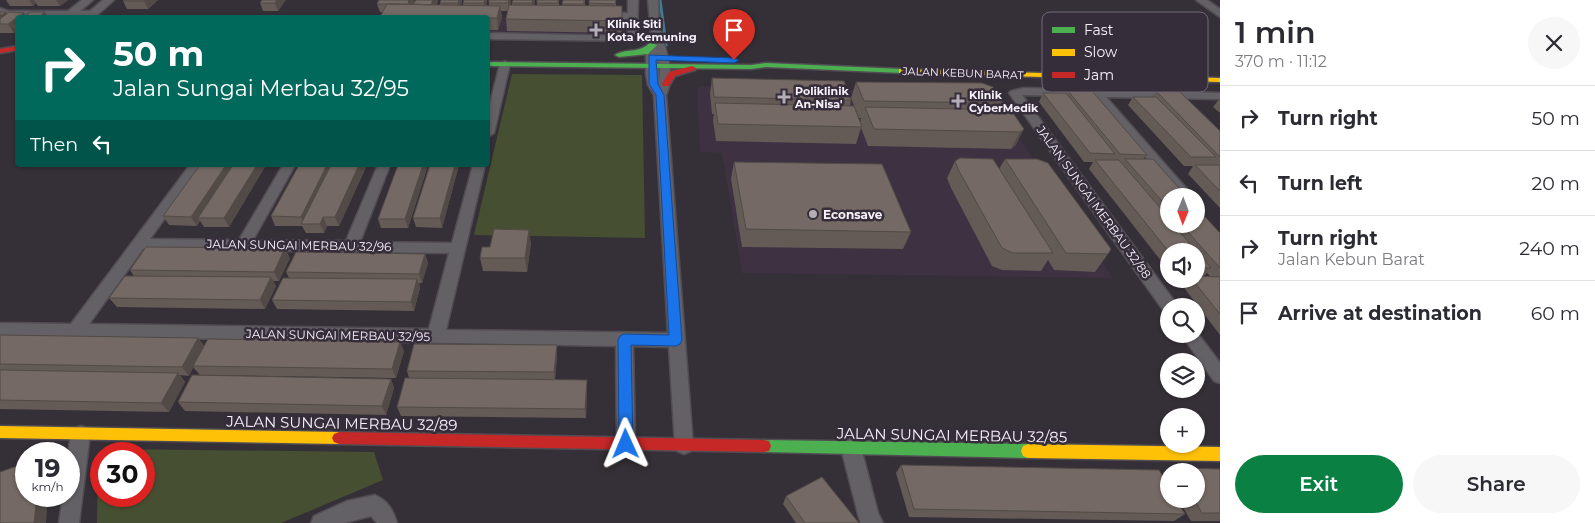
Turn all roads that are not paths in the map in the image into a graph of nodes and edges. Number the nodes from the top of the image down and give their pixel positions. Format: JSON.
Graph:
{"nodes":[{"id":1,"x":88,"y":0,"type":"edge"},
{"id":2,"x":110,"y":0,"type":"edge"},
{"id":3,"x":633,"y":0,"type":"edge"},
{"id":4,"x":653,"y":0,"type":"edge"},
{"id":5,"x":1201,"y":0,"type":"edge"},
{"id":6,"x":1220,"y":0,"type":"edge"},
{"id":7,"x":0,"y":11,"type":"edge"},
{"id":8,"x":70,"y":14,"type":"junction"},
{"id":9,"x":1220,"y":14,"type":"edge"},
{"id":10,"x":80,"y":15,"type":"edge"},
{"id":11,"x":90,"y":15,"type":"edge"},
{"id":12,"x":594,"y":16,"type":"edge"},
{"id":13,"x":633,"y":16,"type":"junction"},
{"id":14,"x":490,"y":36,"type":"edge"},
{"id":15,"x":657,"y":40,"type":"junction"},
{"id":16,"x":15,"y":49,"type":"edge"},
{"id":17,"x":0,"y":52,"type":"edge"},
{"id":18,"x":490,"y":53,"type":"edge"},
{"id":19,"x":604,"y":55,"type":"junction"},
{"id":20,"x":15,"y":56,"type":"edge"},
{"id":21,"x":0,"y":58,"type":"edge"},
{"id":22,"x":658,"y":62,"type":"junction"},
{"id":23,"x":700,"y":63,"type":"junction"},
{"id":24,"x":490,"y":64,"type":"edge"},
{"id":25,"x":505,"y":64,"type":"junction"},
{"id":26,"x":621,"y":65,"type":"junction"},
{"id":27,"x":1042,"y":76,"type":"edge"},
{"id":28,"x":490,"y":78,"type":"edge"},
{"id":29,"x":502,"y":78,"type":"junction"},
{"id":30,"x":660,"y":87,"type":"junction"},
{"id":31,"x":1042,"y":91,"type":"edge"},
{"id":32,"x":1060,"y":92,"type":"edge"},
{"id":33,"x":1097,"y":93,"type":"junction"},
{"id":34,"x":1181,"y":95,"type":"junction"},
{"id":35,"x":1220,"y":96,"type":"edge"},
{"id":36,"x":1194,"y":108,"type":"edge"},
{"id":37,"x":490,"y":125,"type":"edge"},
{"id":38,"x":196,"y":167,"type":"edge"},
{"id":39,"x":288,"y":167,"type":"edge"},
{"id":40,"x":383,"y":167,"type":"edge"},
{"id":41,"x":478,"y":167,"type":"edge"},
{"id":42,"x":1179,"y":188,"type":"edge"},
{"id":43,"x":141,"y":244,"type":"junction"},
{"id":44,"x":244,"y":244,"type":"junction"},
{"id":45,"x":351,"y":246,"type":"junction"},
{"id":46,"x":458,"y":248,"type":"junction"},
{"id":47,"x":1163,"y":298,"type":"edge"},
{"id":48,"x":0,"y":329,"type":"edge"},
{"id":49,"x":76,"y":330,"type":"junction"},
{"id":50,"x":436,"y":336,"type":"junction"},
{"id":51,"x":624,"y":340,"type":"junction"},
{"id":52,"x":676,"y":340,"type":"junction"},
{"id":53,"x":1196,"y":343,"type":"edge"},
{"id":54,"x":1220,"y":376,"type":"edge"},
{"id":55,"x":0,"y":432,"type":"edge"},
{"id":56,"x":81,"y":434,"type":"junction"},
{"id":57,"x":626,"y":444,"type":"junction"},
{"id":58,"x":684,"y":445,"type":"junction"},
{"id":59,"x":851,"y":448,"type":"junction"},
{"id":60,"x":1220,"y":454,"type":"edge"},
{"id":61,"x":70,"y":523,"type":"edge"},
{"id":62,"x":321,"y":523,"type":"edge"},
{"id":63,"x":387,"y":523,"type":"edge"},
{"id":64,"x":873,"y":523,"type":"edge"}],
"edges":[{"from":1,"to":8,"type":"street"},
{"from":2,"to":11,"type":"street"},
{"from":3,"to":13,"type":"street"},
{"from":4,"to":15,"type":"street"},
{"from":5,"to":6,"type":"street"},
{"from":5,"to":9,"type":"street"},
{"from":7,"to":8,"type":"street"},
{"from":8,"to":10,"type":"street"},
{"from":12,"to":13,"type":"street"},
{"from":13,"to":14,"type":"street"},
{"from":15,"to":19,"type":"main road"},
{"from":15,"to":22,"type":"street"},
{"from":15,"to":23,"type":"main road"},
{"from":16,"to":17,"type":"main road"},
{"from":18,"to":19,"type":"main road"},
{"from":19,"to":22,"type":"main road"},
{"from":20,"to":21,"type":"main road"},
{"from":22,"to":23,"type":"main road","name":"JALAN KEBUN BARAT"},
{"from":22,"to":26,"type":"main road"},
{"from":22,"to":30,"type":"street"},
{"from":23,"to":27,"type":"main road","name":"JALAN KEBUN BARAT"},
{"from":23,"to":30,"type":"main road"},
{"from":24,"to":25,"type":"main road"},
{"from":25,"to":26,"type":"main road"},
{"from":25,"to":29,"type":"street"},
{"from":26,"to":30,"type":"main road"},
{"from":28,"to":29,"type":"street"},
{"from":29,"to":37,"type":"street"},
{"from":30,"to":52,"type":"street"},
{"from":31,"to":47,"type":"street","name":"JALAN SUNGAI MERBAU 32/88"},
{"from":32,"to":33,"type":"street","name":"JALAN SUNGAI MERBAU 32/88"},
{"from":33,"to":34,"type":"street"},
{"from":33,"to":42,"type":"street"},
{"from":34,"to":35,"type":"street"},
{"from":34,"to":36,"type":"street"},
{"from":38,"to":43,"type":"street"},
{"from":39,"to":44,"type":"street"},
{"from":40,"to":45,"type":"street"},
{"from":41,"to":46,"type":"street"},
{"from":43,"to":44,"type":"street","name":"JALAN SUNGAI MERBAU 32/96"},
{"from":43,"to":49,"type":"street"},
{"from":44,"to":45,"type":"street","name":"JALAN SUNGAI MERBAU 32/96"},
{"from":45,"to":46,"type":"street","name":"JALAN SUNGAI MERBAU 32/96"},
{"from":46,"to":50,"type":"street"},
{"from":48,"to":49,"type":"street","name":"JALAN SUNGAI MERBAU 32/95"},
{"from":49,"to":50,"type":"street","name":"JALAN SUNGAI MERBAU 32/95"},
{"from":50,"to":51,"type":"street","name":"JALAN SUNGAI MERBAU 32/95"},
{"from":51,"to":52,"type":"street","name":"JALAN SUNGAI MERBAU 32/95"},
{"from":51,"to":57,"type":"street"},
{"from":52,"to":58,"type":"street"},
{"from":53,"to":54,"type":"street"},
{"from":55,"to":56,"type":"main road","name":"JALAN SUNGAI MERBAU 32/89"},
{"from":56,"to":57,"type":"main road","name":"JALAN SUNGAI MERBAU 32/89"},
{"from":56,"to":61,"type":"street"},
{"from":57,"to":58,"type":"main road","name":"JALAN SUNGAI MERBAU 32/89"},
{"from":58,"to":59,"type":"main road","name":"JALAN SUNGAI MERBAU 32/85"},
{"from":59,"to":60,"type":"main road","name":"JALAN SUNGAI MERBAU 32/85"},
{"from":59,"to":64,"type":"street"},
{"from":62,"to":63,"type":"street"}]}
